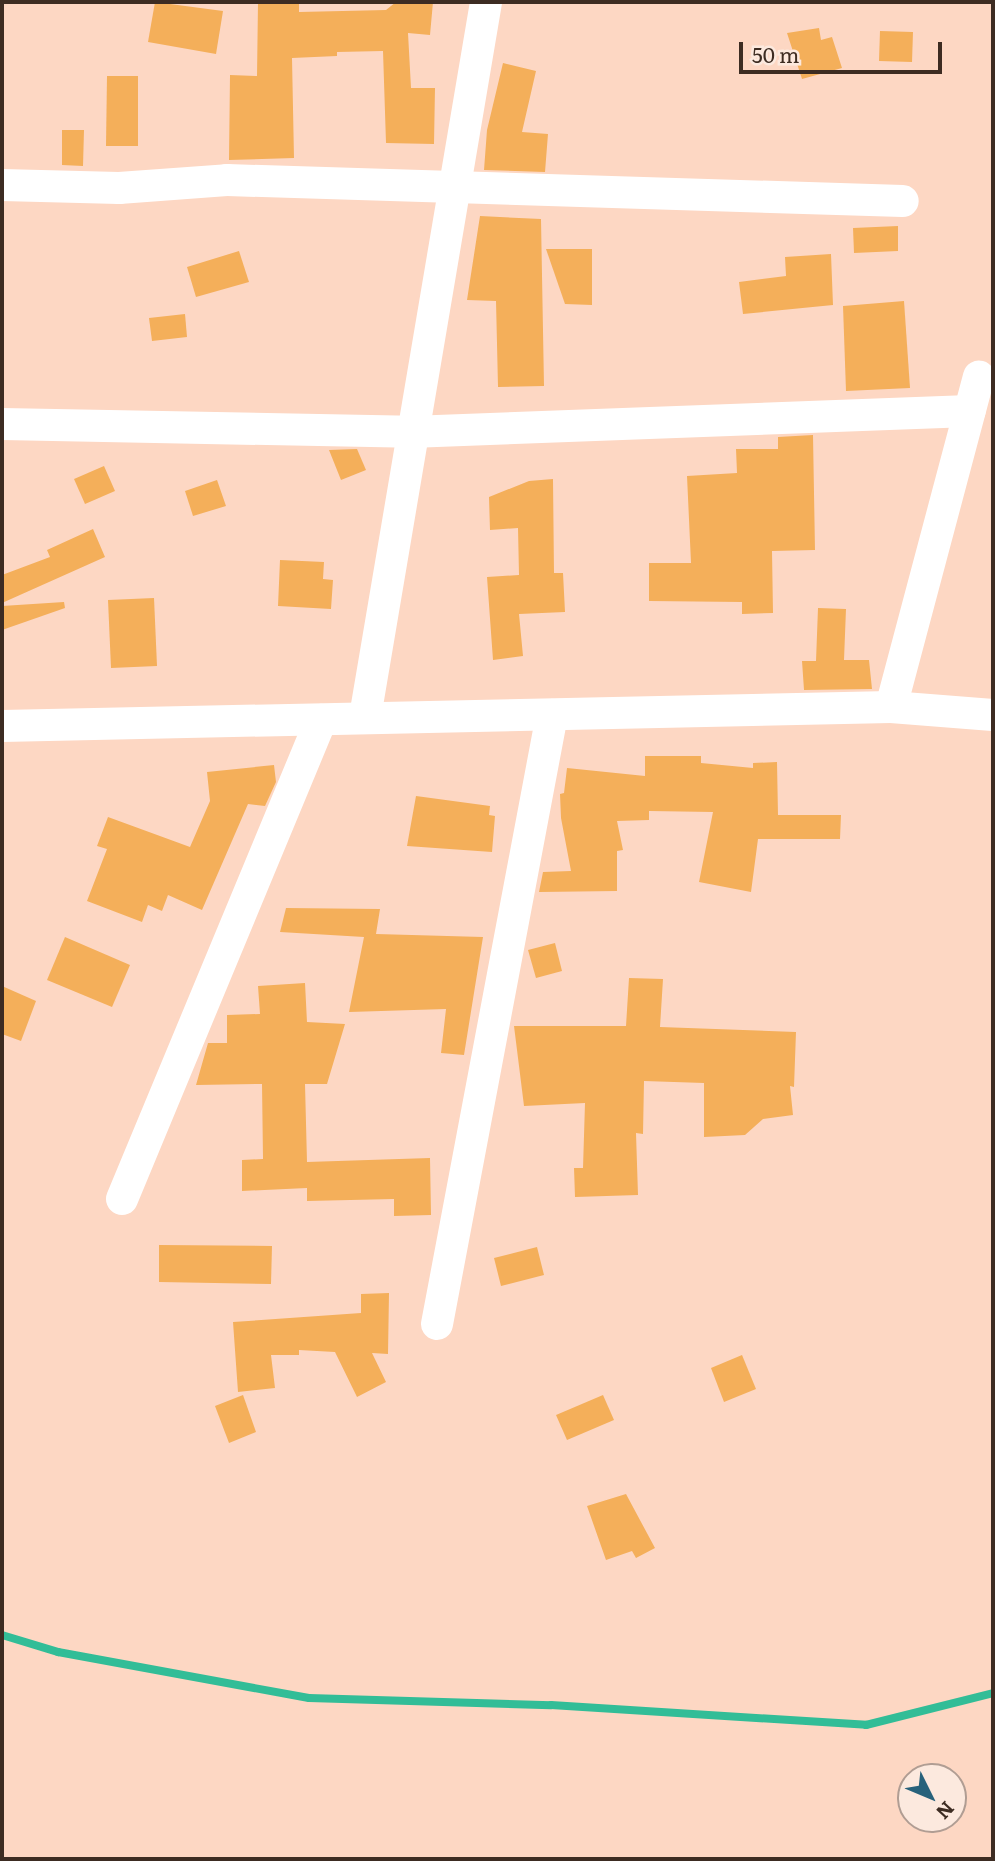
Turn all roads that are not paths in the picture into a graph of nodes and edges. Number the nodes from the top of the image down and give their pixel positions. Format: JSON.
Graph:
{"nodes":[{"id":1,"x":486,"y":2,"type":"edge"},
{"id":2,"x":2,"y":185,"type":"edge"},
{"id":3,"x":452,"y":190,"type":"junction"},
{"id":4,"x":903,"y":201,"type":"dead end"},
{"id":5,"x":979,"y":376,"type":"dead end"},
{"id":6,"x":970,"y":411,"type":"junction"},
{"id":7,"x":2,"y":424,"type":"edge"},
{"id":8,"x":410,"y":432,"type":"junction"},
{"id":9,"x":891,"y":707,"type":"junction"},
{"id":10,"x":552,"y":715,"type":"junction"},
{"id":11,"x":993,"y":715,"type":"edge"},
{"id":12,"x":365,"y":717,"type":"junction"},
{"id":13,"x":321,"y":720,"type":"junction"},
{"id":14,"x":2,"y":726,"type":"edge"},
{"id":15,"x":122,"y":1199,"type":"dead end"},
{"id":16,"x":437,"y":1324,"type":"dead end"}],
"edges":[{"from":1,"to":3,"type":"street"},
{"from":2,"to":3,"type":"street"},
{"from":3,"to":4,"type":"street"},
{"from":3,"to":8,"type":"street"},
{"from":5,"to":6,"type":"street"},
{"from":6,"to":8,"type":"street"},
{"from":6,"to":9,"type":"street"},
{"from":7,"to":8,"type":"street"},
{"from":8,"to":12,"type":"street"},
{"from":9,"to":10,"type":"street"},
{"from":9,"to":11,"type":"street"},
{"from":10,"to":12,"type":"street"},
{"from":10,"to":16,"type":"street"},
{"from":12,"to":13,"type":"street"},
{"from":13,"to":14,"type":"street"},
{"from":13,"to":15,"type":"street"}]}
